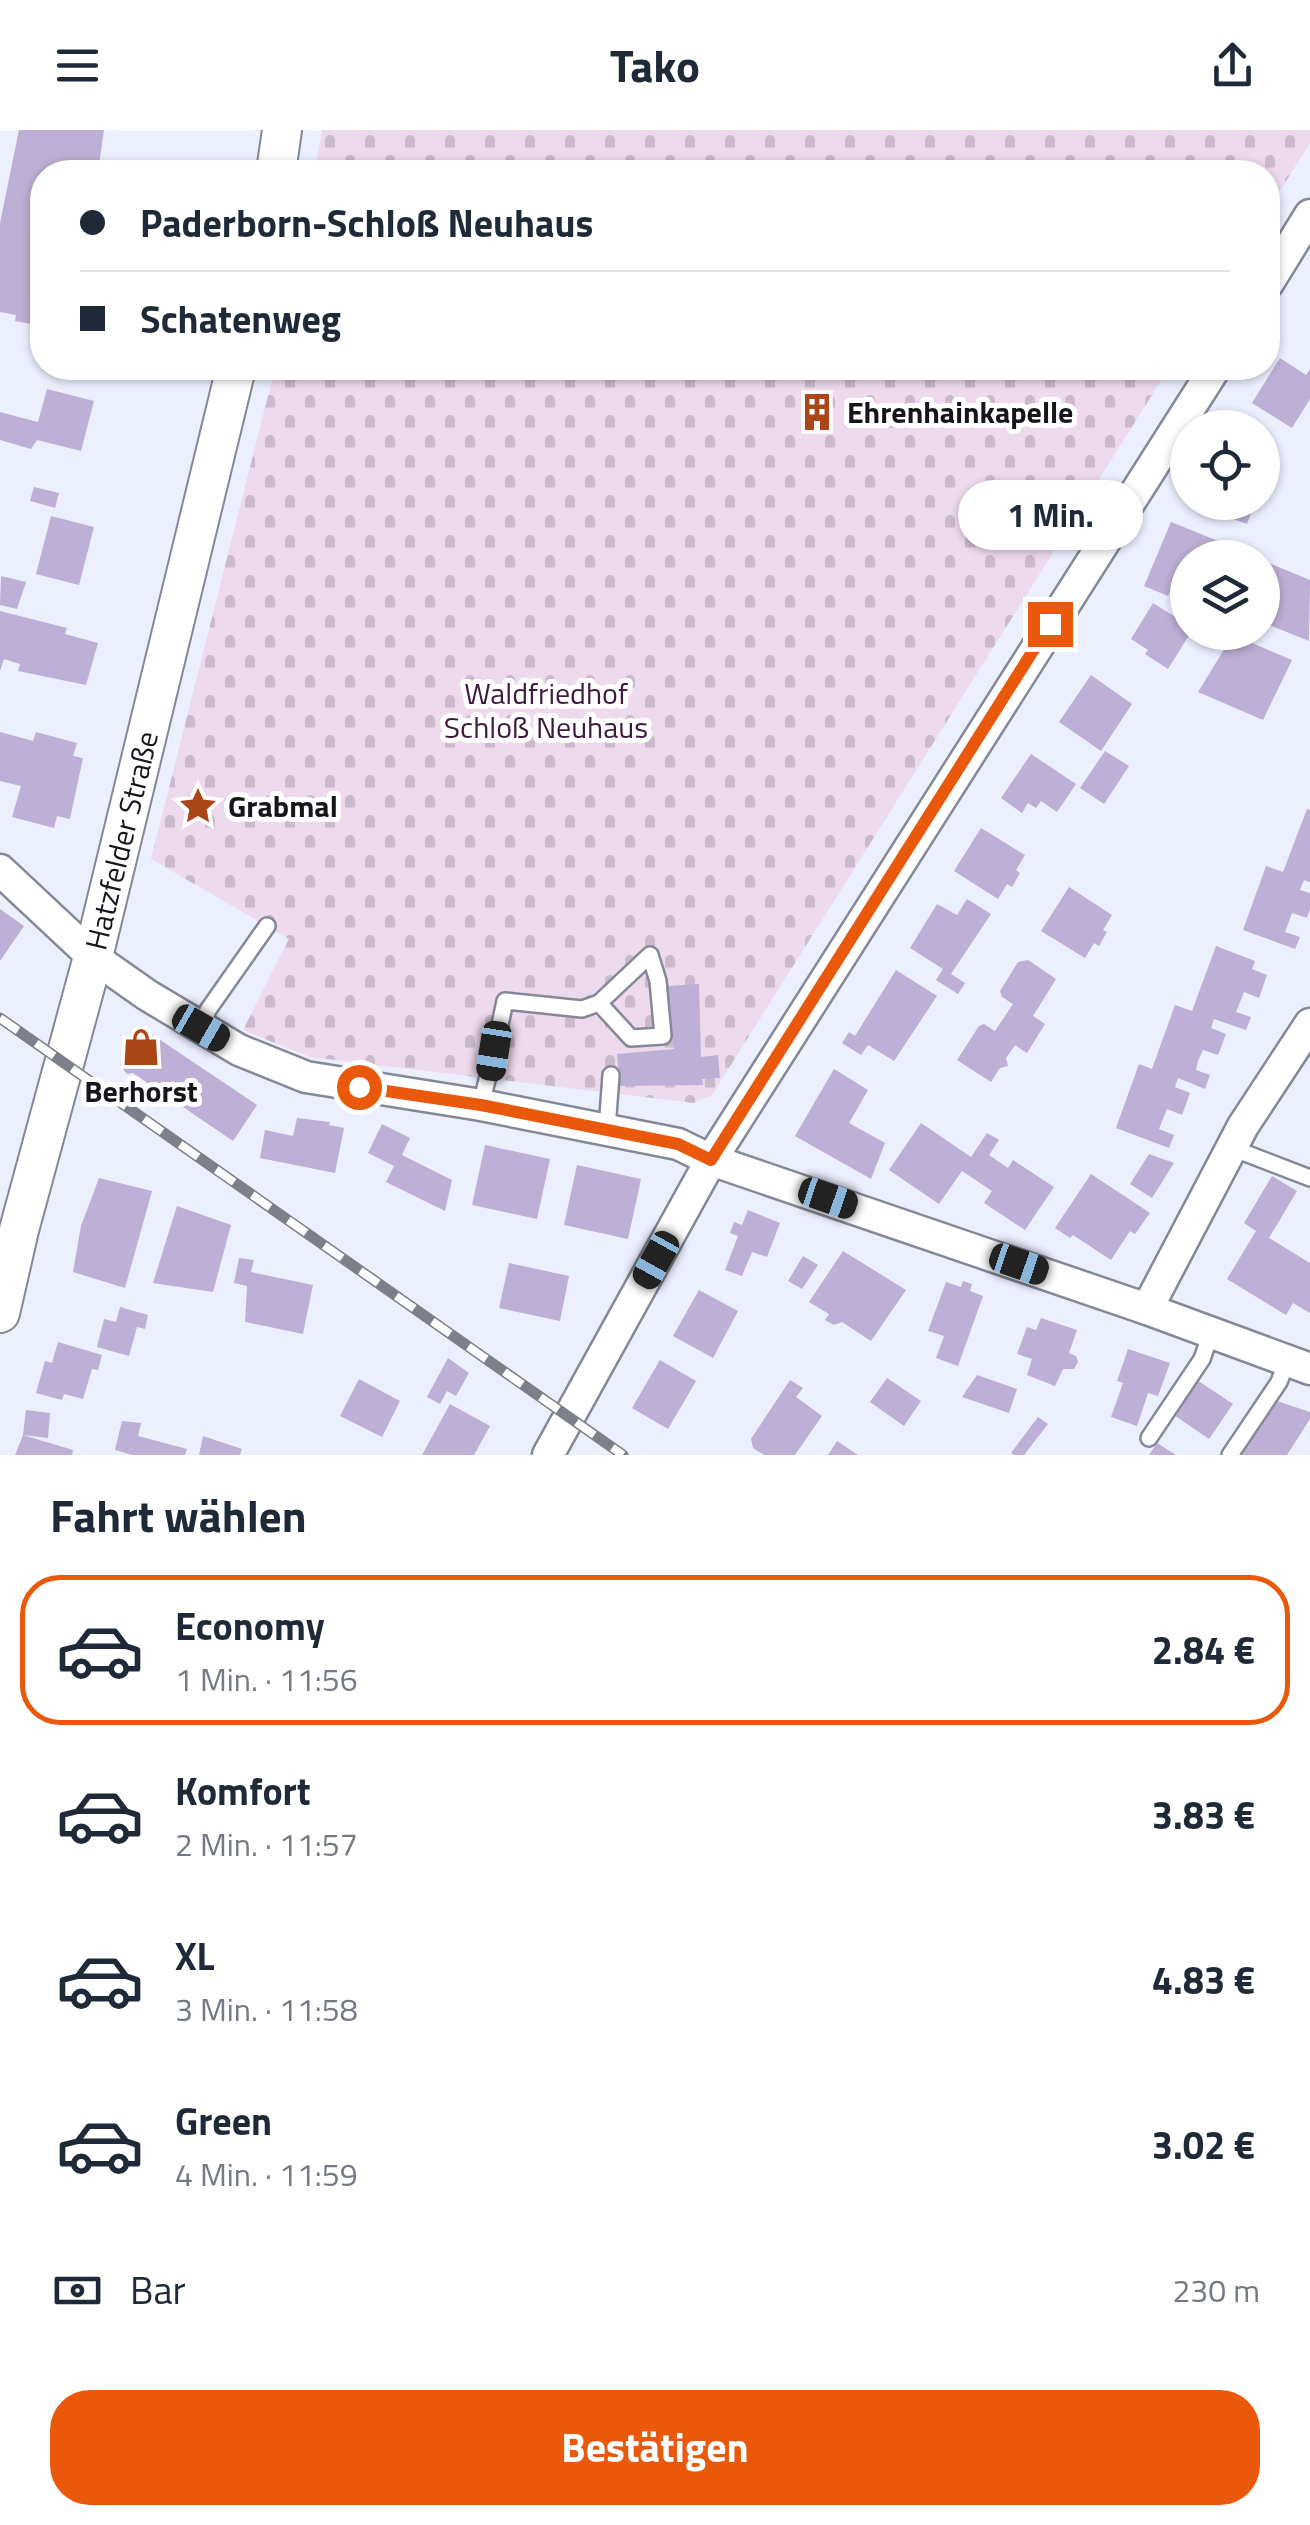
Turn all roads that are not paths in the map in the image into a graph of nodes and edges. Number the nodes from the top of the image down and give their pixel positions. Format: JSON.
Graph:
{"nodes":[{"id":1,"x":282,"y":130,"type":"edge"},
{"id":2,"x":278,"y":160,"type":"edge"},
{"id":3,"x":1310,"y":215,"type":"edge"},
{"id":4,"x":1280,"y":264,"type":"edge"},
{"id":5,"x":233,"y":380,"type":"edge"},
{"id":6,"x":1207,"y":380,"type":"edge"},
{"id":7,"x":0,"y":870,"type":"edge"},
{"id":8,"x":267,"y":926,"type":"dead end"},
{"id":9,"x":93,"y":957,"type":"junction"},
{"id":10,"x":599,"y":1002,"type":"junction"},
{"id":11,"x":1310,"y":1024,"type":"edge"},
{"id":12,"x":201,"y":1028,"type":"junction"},
{"id":13,"x":498,"y":1034,"type":"dead end"},
{"id":14,"x":494,"y":1051,"type":"dead end"},
{"id":15,"x":611,"y":1075,"type":"dead end"},
{"id":16,"x":481,"y":1105,"type":"junction"},
{"id":17,"x":607,"y":1130,"type":"junction"},
{"id":18,"x":1232,"y":1148,"type":"junction"},
{"id":19,"x":711,"y":1160,"type":"junction"},
{"id":20,"x":1310,"y":1178,"type":"edge"},
{"id":21,"x":9,"y":1226,"type":"edge"},
{"id":22,"x":1148,"y":1309,"type":"junction"},
{"id":23,"x":0,"y":1313,"type":"edge"},
{"id":24,"x":1212,"y":1333,"type":"junction"},
{"id":25,"x":1298,"y":1365,"type":"edge"},
{"id":26,"x":1148,"y":1438,"type":"dead end"},
{"id":27,"x":548,"y":1455,"type":"edge"},
{"id":28,"x":1230,"y":1455,"type":"edge"}],
"edges":[{"from":1,"to":2,"type":"street"},
{"from":3,"to":4,"type":"street"},
{"from":5,"to":9,"type":"street","name":"Hatzfelder Straße"},
{"from":6,"to":19,"type":"street"},
{"from":7,"to":9,"type":"street"},
{"from":8,"to":12,"type":"lane"},
{"from":9,"to":12,"type":"street"},
{"from":9,"to":21,"type":"street","name":"Hatzfelder Straße"},
{"from":10,"to":10,"type":"lane"},
{"from":10,"to":13,"type":"lane"},
{"from":11,"to":18,"type":"street"},
{"from":12,"to":16,"type":"street"},
{"from":14,"to":16,"type":"lane"},
{"from":15,"to":17,"type":"lane"},
{"from":16,"to":17,"type":"street"},
{"from":17,"to":19,"type":"street"},
{"from":18,"to":20,"type":"lane"},
{"from":18,"to":22,"type":"street"},
{"from":19,"to":22,"type":"street"},
{"from":19,"to":27,"type":"street"},
{"from":21,"to":23,"type":"street","name":"Hatzfelder Straße"},
{"from":22,"to":24,"type":"street"},
{"from":24,"to":25,"type":"street"},
{"from":24,"to":26,"type":"lane"},
{"from":25,"to":28,"type":"lane"}]}
